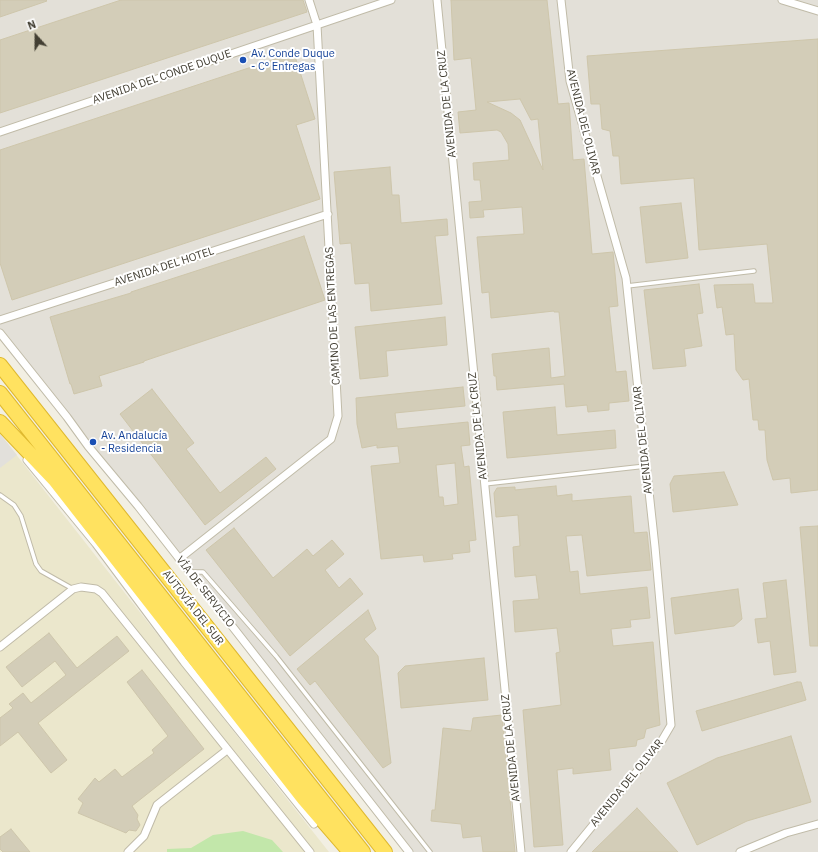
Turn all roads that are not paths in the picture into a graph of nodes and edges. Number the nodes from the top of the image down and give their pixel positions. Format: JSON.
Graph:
{"nodes":[{"id":1,"x":309,"y":0,"type":"edge"},
{"id":2,"x":392,"y":0,"type":"edge"},
{"id":3,"x":437,"y":0,"type":"edge"},
{"id":4,"x":560,"y":0,"type":"edge"},
{"id":5,"x":782,"y":0,"type":"edge"},
{"id":6,"x":818,"y":11,"type":"edge"},
{"id":7,"x":317,"y":25,"type":"junction"},
{"id":8,"x":0,"y":132,"type":"edge"},
{"id":9,"x":328,"y":214,"type":"junction"},
{"id":10,"x":754,"y":271,"type":"dead end"},
{"id":11,"x":627,"y":286,"type":"junction"},
{"id":12,"x":0,"y":320,"type":"edge"},
{"id":13,"x":0,"y":333,"type":"edge"},
{"id":14,"x":0,"y":365,"type":"edge"},
{"id":15,"x":0,"y":393,"type":"edge"},
{"id":16,"x":0,"y":422,"type":"edge"},
{"id":17,"x":0,"y":427,"type":"edge"},
{"id":18,"x":646,"y":466,"type":"junction"},
{"id":19,"x":484,"y":484,"type":"junction"},
{"id":20,"x":0,"y":495,"type":"edge"},
{"id":21,"x":179,"y":559,"type":"junction"},
{"id":22,"x":190,"y":572,"type":"junction"},
{"id":23,"x":73,"y":589,"type":"junction"},
{"id":24,"x":0,"y":647,"type":"edge"},
{"id":25,"x":227,"y":750,"type":"junction"},
{"id":26,"x":314,"y":824,"type":"joint"},
{"id":27,"x":818,"y":824,"type":"edge"},
{"id":28,"x":128,"y":852,"type":"edge"},
{"id":29,"x":310,"y":852,"type":"edge"},
{"id":30,"x":339,"y":852,"type":"edge"},
{"id":31,"x":350,"y":852,"type":"edge"},
{"id":32,"x":363,"y":852,"type":"edge"},
{"id":33,"x":385,"y":852,"type":"edge"},
{"id":34,"x":409,"y":852,"type":"edge"},
{"id":35,"x":430,"y":852,"type":"edge"},
{"id":36,"x":521,"y":852,"type":"edge"},
{"id":37,"x":571,"y":852,"type":"edge"},
{"id":38,"x":740,"y":852,"type":"edge"}],
"edges":[{"from":1,"to":7,"type":"street","name":"CAMINO DE LAS ENTREGAS"},
{"from":2,"to":7,"type":"street","name":"AVENIDA DEL CONDE DUQUE"},
{"from":3,"to":19,"type":"street","name":"AVENIDA DE LA CRUZ"},
{"from":4,"to":11,"type":"street","name":"AVENIDA DEL OLIVAR"},
{"from":5,"to":6,"type":"street"},
{"from":7,"to":8,"type":"street","name":"AVENIDA DEL CONDE DUQUE"},
{"from":7,"to":9,"type":"street","name":"CAMINO DE LAS ENTREGAS"},
{"from":9,"to":12,"type":"street","name":"AVENIDA DEL HOTEL"},
{"from":9,"to":21,"type":"street","name":"CAMINO DE LAS ENTREGAS"},
{"from":10,"to":11,"type":"lane"},
{"from":11,"to":18,"type":"street","name":"AVENIDA DEL OLIVAR"},
{"from":13,"to":21,"type":"street","name":"VÍA DE SERVICIO"},
{"from":14,"to":33,"type":"highway","name":"AUTOVÍA DEL SUR"},
{"from":15,"to":32,"type":"highway","name":"AUTOVÍA DEL SUR"},
{"from":16,"to":31,"type":"highway"},
{"from":17,"to":26,"type":"street"},
{"from":18,"to":19,"type":"lane"},
{"from":18,"to":37,"type":"street","name":"AVENIDA DEL OLIVAR"},
{"from":19,"to":36,"type":"street","name":"AVENIDA DE LA CRUZ"},
{"from":20,"to":23,"type":"lane"},
{"from":21,"to":22,"type":"street","name":"VÍA DE SERVICIO"},
{"from":22,"to":34,"type":"street","name":"VÍA DE SERVICIO"},
{"from":22,"to":35,"type":"lane"},
{"from":23,"to":24,"type":"street"},
{"from":23,"to":25,"type":"street"},
{"from":25,"to":28,"type":"street"},
{"from":25,"to":29,"type":"street"},
{"from":26,"to":30,"type":"highway"},
{"from":27,"to":38,"type":"street"}]}
